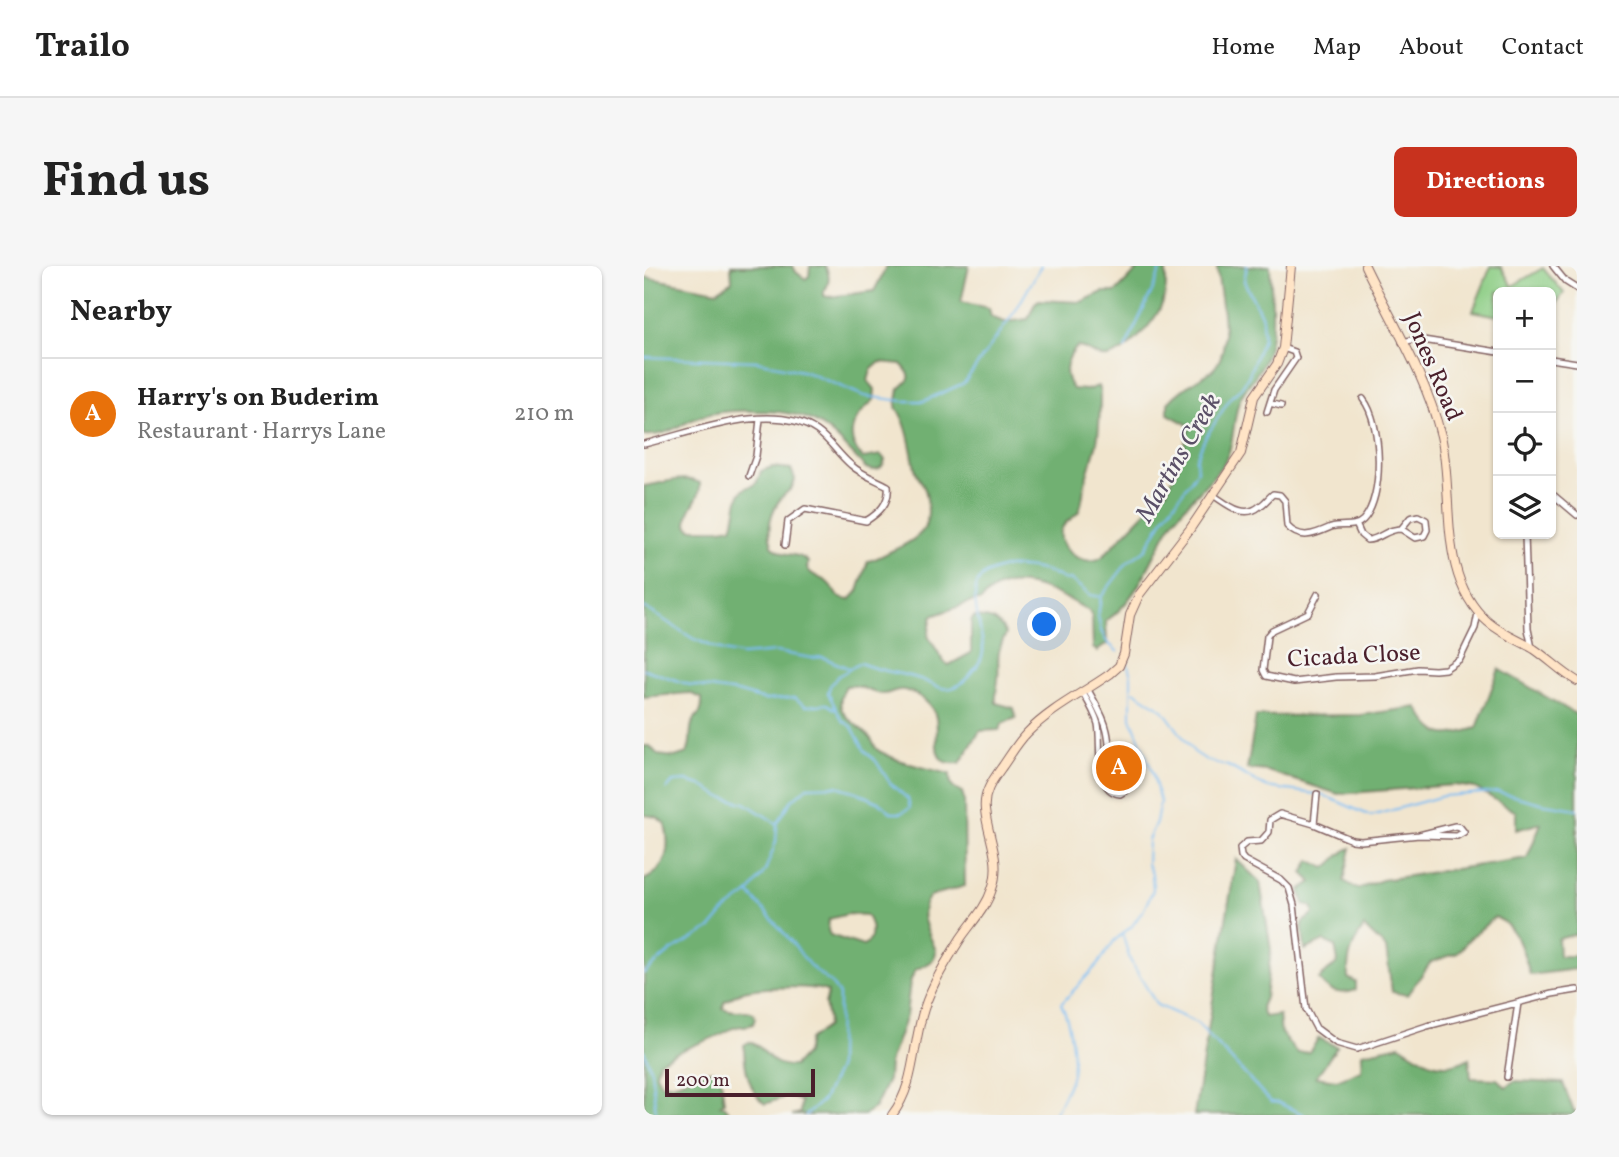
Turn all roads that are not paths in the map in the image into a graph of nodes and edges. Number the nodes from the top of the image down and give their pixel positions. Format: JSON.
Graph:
{"nodes":[{"id":1,"x":1291,"y":266,"type":"edge"},
{"id":2,"x":1365,"y":266,"type":"edge"},
{"id":3,"x":1553,"y":266,"type":"edge"},
{"id":4,"x":1577,"y":289,"type":"edge"},
{"id":5,"x":1402,"y":342,"type":"junction"},
{"id":6,"x":1283,"y":348,"type":"junction"},
{"id":7,"x":1493,"y":351,"type":"edge"},
{"id":8,"x":1556,"y":360,"type":"edge"},
{"id":9,"x":1577,"y":363,"type":"edge"},
{"id":10,"x":1363,"y":399,"type":"dead end"},
{"id":11,"x":1269,"y":403,"type":"junction"},
{"id":12,"x":1281,"y":406,"type":"dead end"},
{"id":13,"x":1267,"y":412,"type":"dead end"},
{"id":14,"x":760,"y":419,"type":"junction"},
{"id":15,"x":644,"y":444,"type":"edge"},
{"id":16,"x":749,"y":476,"type":"dead end"},
{"id":17,"x":1213,"y":495,"type":"junction"},
{"id":18,"x":1556,"y":497,"type":"edge"},
{"id":19,"x":1577,"y":515,"type":"edge"},
{"id":20,"x":1356,"y":524,"type":"junction"},
{"id":21,"x":1401,"y":529,"type":"junction"},
{"id":22,"x":1525,"y":539,"type":"edge"},
{"id":23,"x":785,"y":545,"type":"dead end"},
{"id":24,"x":1318,"y":594,"type":"dead end"},
{"id":25,"x":1478,"y":613,"type":"junction"},
{"id":26,"x":1487,"y":622,"type":"junction"},
{"id":27,"x":1475,"y":628,"type":"junction"},
{"id":28,"x":1528,"y":629,"type":"junction"},
{"id":29,"x":1513,"y":638,"type":"junction"},
{"id":30,"x":1532,"y":648,"type":"junction"},
{"id":31,"x":1577,"y":681,"type":"edge"},
{"id":32,"x":1086,"y":691,"type":"junction"},
{"id":33,"x":1317,"y":794,"type":"dead end"},
{"id":34,"x":1314,"y":824,"type":"junction"},
{"id":35,"x":1419,"y":835,"type":"junction"},
{"id":36,"x":1577,"y":990,"type":"edge"},
{"id":37,"x":1518,"y":1003,"type":"junction"},
{"id":38,"x":1507,"y":1077,"type":"dead end"},
{"id":39,"x":892,"y":1115,"type":"edge"}],
"edges":[{"from":1,"to":6,"type":"street"},
{"from":2,"to":5,"type":"street","name":"Jones Road"},
{"from":3,"to":4,"type":"street"},
{"from":5,"to":7,"type":"street"},
{"from":5,"to":25,"type":"street","name":"Jones Road"},
{"from":6,"to":11,"type":"street"},
{"from":6,"to":17,"type":"street"},
{"from":8,"to":9,"type":"street"},
{"from":10,"to":20,"type":"street"},
{"from":11,"to":12,"type":"street"},
{"from":11,"to":13,"type":"street"},
{"from":14,"to":15,"type":"street"},
{"from":14,"to":16,"type":"street"},
{"from":14,"to":23,"type":"street"},
{"from":17,"to":20,"type":"street"},
{"from":17,"to":32,"type":"street"},
{"from":18,"to":19,"type":"street"},
{"from":20,"to":21,"type":"street"},
{"from":21,"to":21,"type":"street"},
{"from":22,"to":28,"type":"street"},
{"from":24,"to":27,"type":"street","name":"Cicada Close"},
{"from":25,"to":26,"type":"street","name":"Jones Road"},
{"from":25,"to":27,"type":"street"},
{"from":26,"to":27,"type":"street"},
{"from":26,"to":29,"type":"street","name":"Jones Road"},
{"from":28,"to":29,"type":"street"},
{"from":28,"to":30,"type":"street"},
{"from":29,"to":30,"type":"street","name":"Jones Road"},
{"from":30,"to":31,"type":"street","name":"Jones Road"},
{"from":32,"to":32,"type":"street"},
{"from":32,"to":39,"type":"street"},
{"from":33,"to":34,"type":"street"},
{"from":34,"to":35,"type":"street"},
{"from":34,"to":37,"type":"street"},
{"from":35,"to":35,"type":"street"},
{"from":36,"to":37,"type":"street"},
{"from":37,"to":38,"type":"street"}]}
